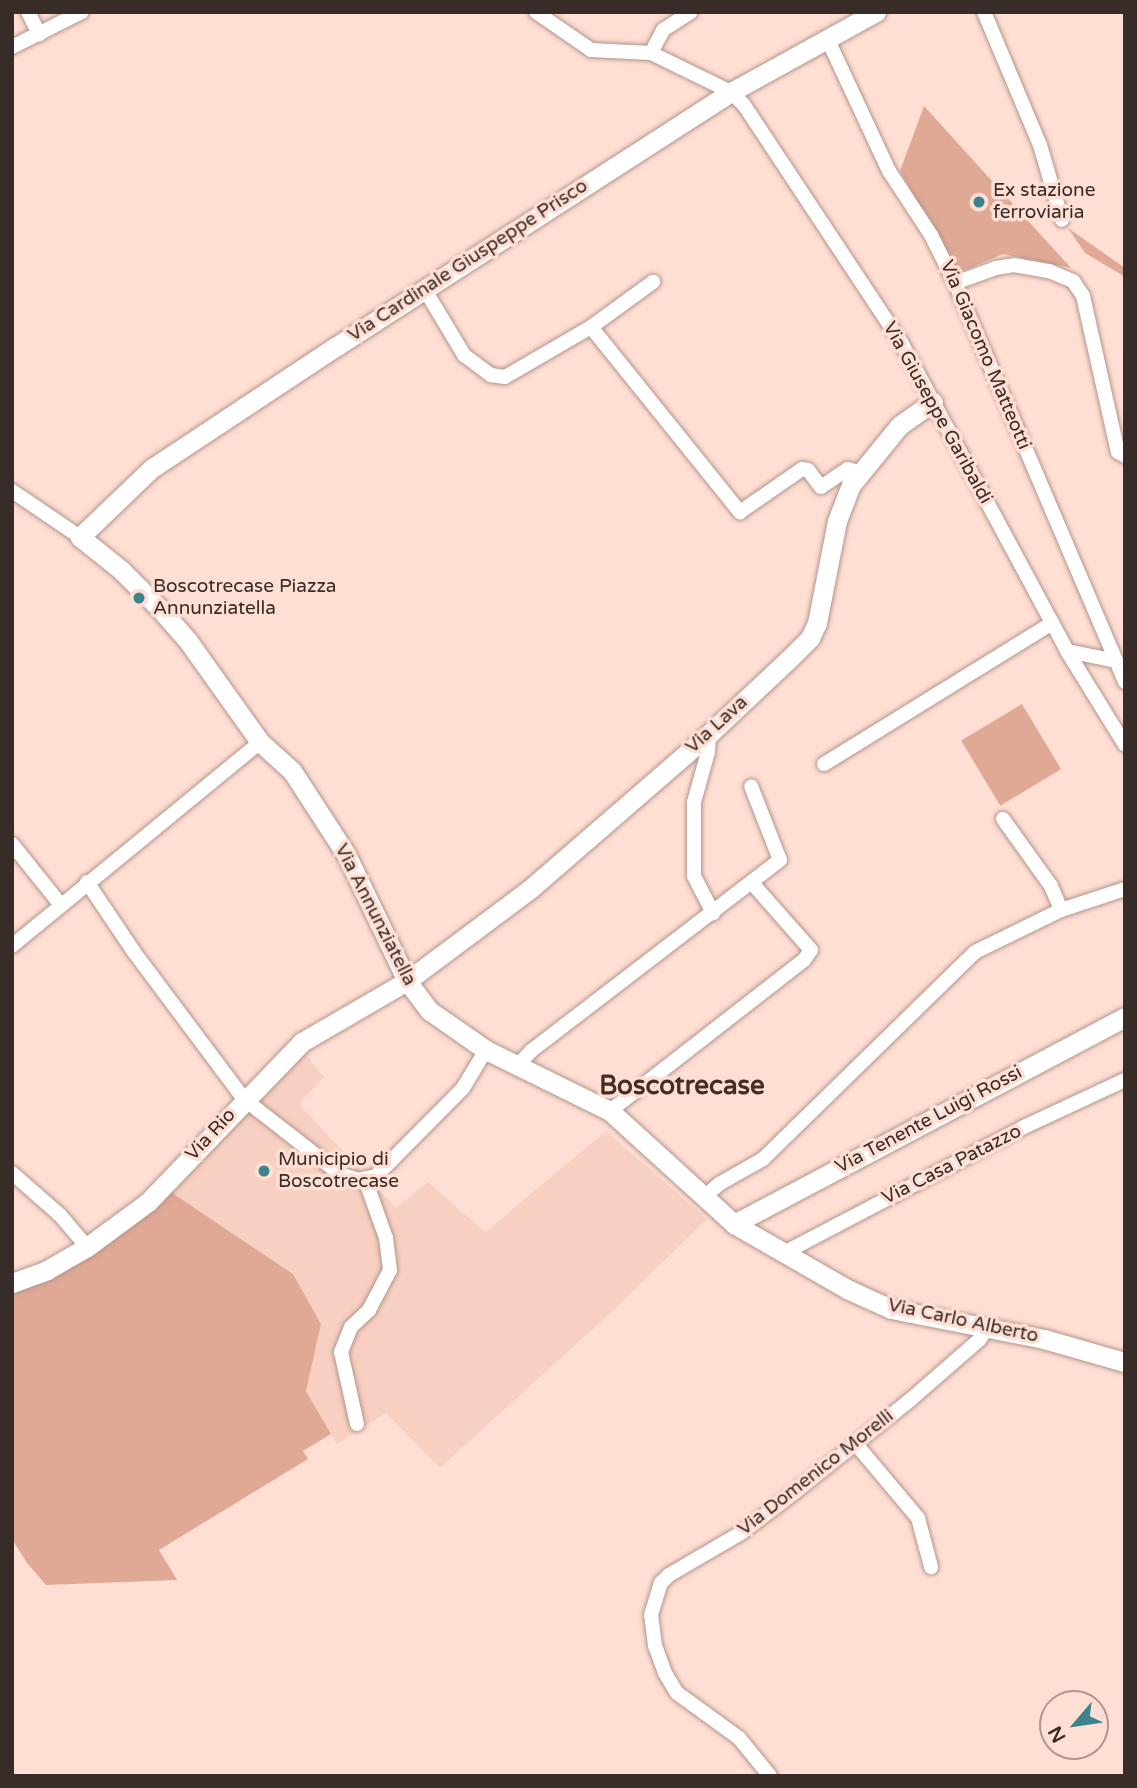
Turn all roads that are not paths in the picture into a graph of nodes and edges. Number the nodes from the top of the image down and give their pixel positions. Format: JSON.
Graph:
{"nodes":[{"id":1,"x":28,"y":12,"type":"edge"},
{"id":2,"x":82,"y":12,"type":"edge"},
{"id":3,"x":536,"y":12,"type":"edge"},
{"id":4,"x":691,"y":12,"type":"edge"},
{"id":5,"x":876,"y":12,"type":"edge"},
{"id":6,"x":984,"y":12,"type":"edge"},
{"id":7,"x":38,"y":34,"type":"junction"},
{"id":8,"x":827,"y":38,"type":"junction"},
{"id":9,"x":12,"y":47,"type":"edge"},
{"id":10,"x":651,"y":53,"type":"junction"},
{"id":11,"x":731,"y":92,"type":"junction"},
{"id":12,"x":1062,"y":220,"type":"dead end"},
{"id":13,"x":653,"y":282,"type":"dead end"},
{"id":14,"x":955,"y":283,"type":"junction"},
{"id":15,"x":425,"y":290,"type":"junction"},
{"id":16,"x":592,"y":327,"type":"junction"},
{"id":17,"x":933,"y":402,"type":"junction"},
{"id":18,"x":1125,"y":456,"type":"edge"},
{"id":19,"x":860,"y":472,"type":"junction"},
{"id":20,"x":12,"y":491,"type":"edge"},
{"id":21,"x":79,"y":537,"type":"junction"},
{"id":22,"x":1052,"y":623,"type":"junction"},
{"id":23,"x":1067,"y":651,"type":"junction"},
{"id":24,"x":1116,"y":661,"type":"junction"},
{"id":25,"x":1124,"y":679,"type":"edge"},
{"id":26,"x":709,"y":734,"type":"junction"},
{"id":27,"x":260,"y":742,"type":"junction"},
{"id":28,"x":1125,"y":745,"type":"edge"},
{"id":29,"x":824,"y":764,"type":"dead end"},
{"id":30,"x":751,"y":786,"type":"dead end"},
{"id":31,"x":1003,"y":819,"type":"dead end"},
{"id":32,"x":12,"y":844,"type":"edge"},
{"id":33,"x":87,"y":882,"type":"junction"},
{"id":34,"x":752,"y":883,"type":"junction"},
{"id":35,"x":1125,"y":889,"type":"edge"},
{"id":36,"x":60,"y":904,"type":"junction"},
{"id":37,"x":1061,"y":910,"type":"junction"},
{"id":38,"x":713,"y":913,"type":"junction"},
{"id":39,"x":12,"y":946,"type":"edge"},
{"id":40,"x":407,"y":981,"type":"junction"},
{"id":41,"x":1125,"y":1017,"type":"edge"},
{"id":42,"x":486,"y":1051,"type":"junction"},
{"id":43,"x":519,"y":1064,"type":"junction"},
{"id":44,"x":1125,"y":1080,"type":"edge"},
{"id":45,"x":244,"y":1099,"type":"junction"},
{"id":46,"x":610,"y":1111,"type":"junction"},
{"id":47,"x":12,"y":1173,"type":"edge"},
{"id":48,"x":365,"y":1179,"type":"junction"},
{"id":49,"x":703,"y":1198,"type":"junction"},
{"id":50,"x":734,"y":1224,"type":"junction"},
{"id":51,"x":87,"y":1247,"type":"junction"},
{"id":52,"x":782,"y":1254,"type":"junction"},
{"id":53,"x":12,"y":1283,"type":"edge"},
{"id":54,"x":986,"y":1329,"type":"junction"},
{"id":55,"x":1125,"y":1362,"type":"edge"},
{"id":56,"x":357,"y":1424,"type":"dead end"},
{"id":57,"x":855,"y":1443,"type":"junction"},
{"id":58,"x":931,"y":1567,"type":"dead end"},
{"id":59,"x":770,"y":1776,"type":"edge"}],
"edges":[{"from":1,"to":7,"type":"street"},
{"from":2,"to":7,"type":"street"},
{"from":3,"to":10,"type":"street"},
{"from":4,"to":10,"type":"street"},
{"from":5,"to":8,"type":"street","name":"Via Cardinale Giuspeppe Prisco"},
{"from":6,"to":12,"type":"street"},
{"from":7,"to":9,"type":"street"},
{"from":8,"to":11,"type":"street","name":"Via Cardinale Giuspeppe Prisco"},
{"from":8,"to":14,"type":"street","name":"Via Giacomo Matteotti"},
{"from":10,"to":11,"type":"street"},
{"from":11,"to":15,"type":"street","name":"Via Cardinale Giuspeppe Prisco"},
{"from":11,"to":17,"type":"street","name":"Via Giuseppe Garibaldi"},
{"from":13,"to":16,"type":"street"},
{"from":14,"to":18,"type":"street"},
{"from":14,"to":24,"type":"street","name":"Via Giacomo Matteotti"},
{"from":15,"to":16,"type":"street"},
{"from":15,"to":21,"type":"street","name":"Via Cardinale Giuspeppe Prisco"},
{"from":16,"to":19,"type":"street"},
{"from":17,"to":19,"type":"street","name":"Via Lava"},
{"from":17,"to":22,"type":"street","name":"Via Giuseppe Garibaldi"},
{"from":19,"to":26,"type":"street","name":"Via Lava"},
{"from":20,"to":21,"type":"street"},
{"from":21,"to":27,"type":"street","name":"Via Annunziatella"},
{"from":22,"to":23,"type":"street","name":"Via Giuseppe Garibaldi"},
{"from":22,"to":29,"type":"street"},
{"from":23,"to":24,"type":"street"},
{"from":23,"to":28,"type":"street","name":"Via Giuseppe Garibaldi"},
{"from":24,"to":25,"type":"street","name":"Via Giacomo Matteotti"},
{"from":26,"to":38,"type":"street"},
{"from":26,"to":40,"type":"street","name":"Via Lava"},
{"from":27,"to":33,"type":"street"},
{"from":27,"to":40,"type":"street","name":"Via Annunziatella"},
{"from":30,"to":34,"type":"street"},
{"from":31,"to":37,"type":"street"},
{"from":32,"to":36,"type":"street"},
{"from":33,"to":36,"type":"street"},
{"from":33,"to":45,"type":"street"},
{"from":34,"to":38,"type":"street"},
{"from":34,"to":46,"type":"street"},
{"from":35,"to":37,"type":"street"},
{"from":36,"to":39,"type":"street"},
{"from":37,"to":49,"type":"street"},
{"from":38,"to":43,"type":"street"},
{"from":40,"to":42,"type":"street","name":"Via Annunziatella"},
{"from":40,"to":45,"type":"street","name":"Via Rio"},
{"from":41,"to":50,"type":"street","name":"Via Tenente Luigi Rossi"},
{"from":42,"to":43,"type":"street","name":"Via Annunziatella"},
{"from":42,"to":48,"type":"street"},
{"from":43,"to":46,"type":"street","name":"Via Annunziatella"},
{"from":44,"to":52,"type":"street","name":"Via Casa Patazzo"},
{"from":45,"to":48,"type":"street"},
{"from":45,"to":51,"type":"street","name":"Via Rio"},
{"from":46,"to":49,"type":"street","name":"Via Annunziatella"},
{"from":47,"to":51,"type":"street"},
{"from":48,"to":56,"type":"street"},
{"from":49,"to":50,"type":"street","name":"Via Annunziatella"},
{"from":50,"to":52,"type":"street","name":"Via Carlo Alberto"},
{"from":51,"to":53,"type":"street","name":"Via Rio"},
{"from":52,"to":54,"type":"street","name":"Via Carlo Alberto"},
{"from":54,"to":55,"type":"street","name":"Via Carlo Alberto"},
{"from":54,"to":57,"type":"street","name":"Via Domenico Morelli"},
{"from":57,"to":58,"type":"street"},
{"from":57,"to":59,"type":"street","name":"Via Domenico Morelli"}]}
